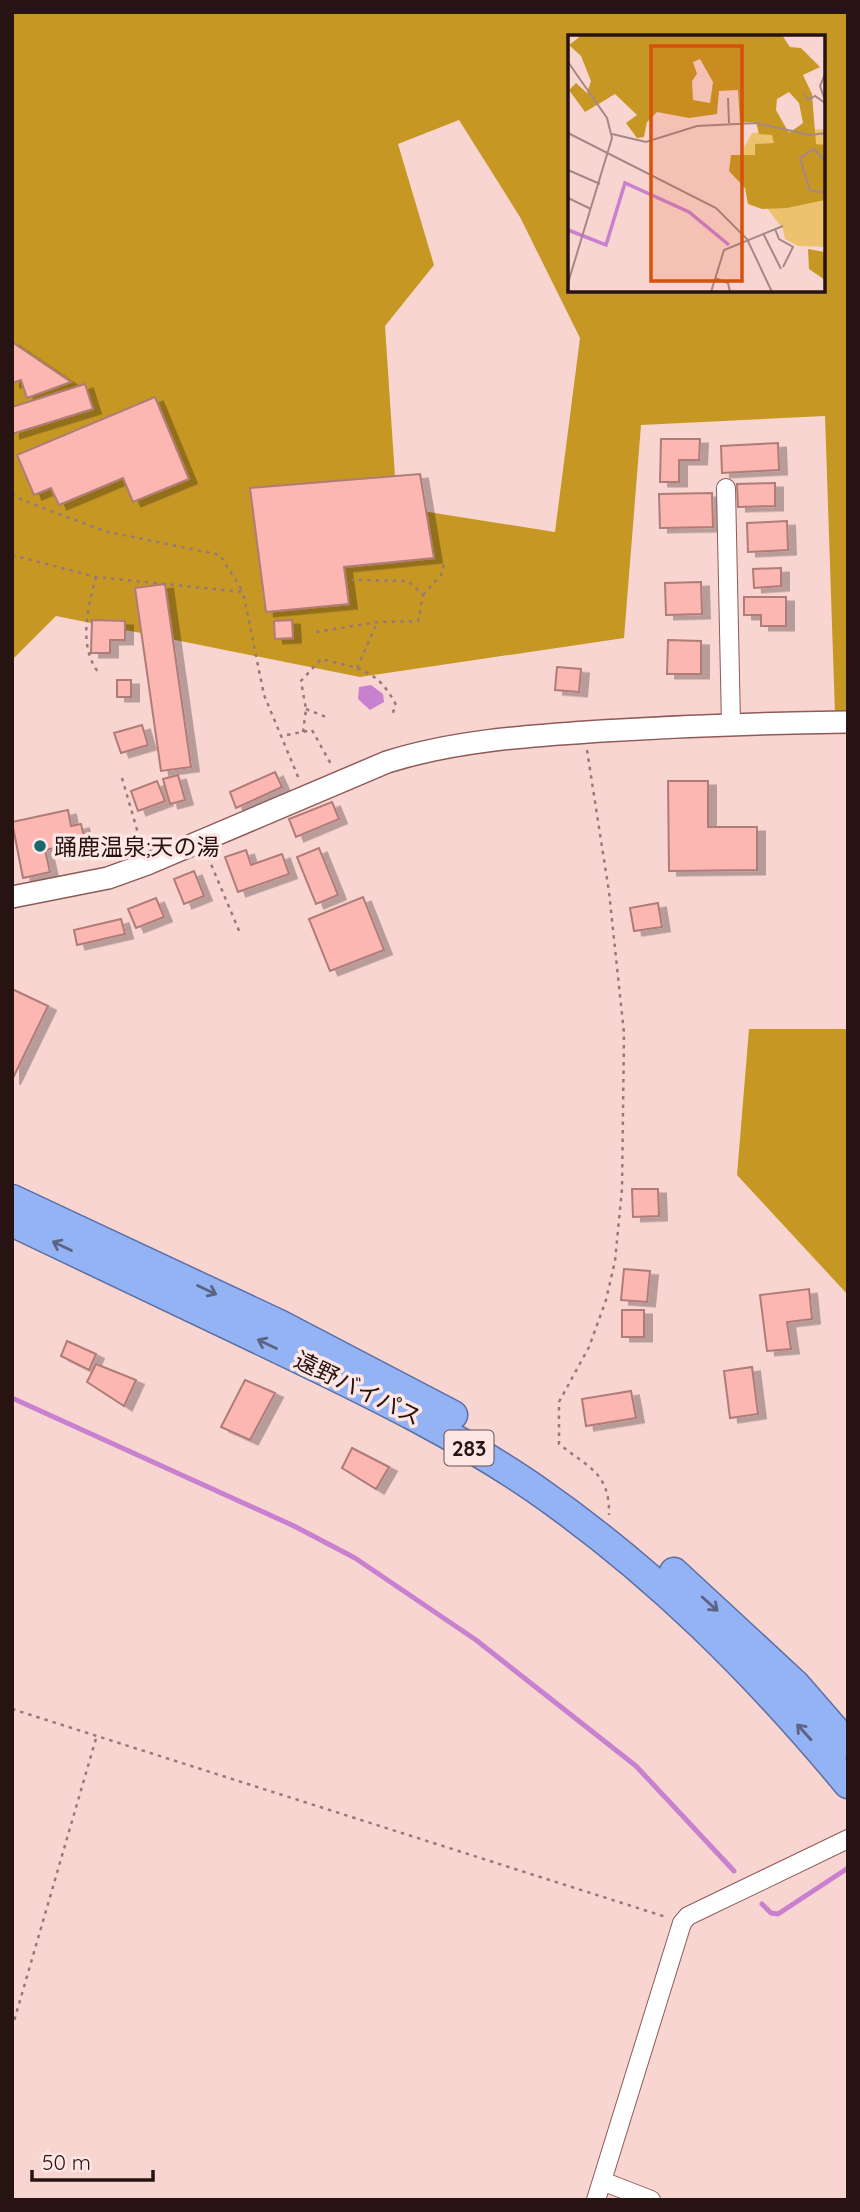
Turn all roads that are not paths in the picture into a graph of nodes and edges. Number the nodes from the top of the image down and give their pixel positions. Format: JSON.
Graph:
{"nodes":[{"id":1,"x":726,"y":488,"type":"dead end"},
{"id":2,"x":848,"y":722,"type":"edge"},
{"id":3,"x":731,"y":724,"type":"junction"},
{"id":4,"x":12,"y":897,"type":"edge"},
{"id":5,"x":12,"y":1199,"type":"edge"},
{"id":6,"x":12,"y":1222,"type":"edge"},
{"id":7,"x":162,"y":1281,"type":"junction"},
{"id":8,"x":848,"y":1745,"type":"edge"},
{"id":9,"x":848,"y":1784,"type":"edge"},
{"id":10,"x":848,"y":1839,"type":"edge"},
{"id":11,"x":602,"y":2181,"type":"junction"},
{"id":12,"x":596,"y":2200,"type":"edge"},
{"id":13,"x":651,"y":2200,"type":"edge"}],
"edges":[{"from":1,"to":3,"type":"street"},
{"from":2,"to":3,"type":"street"},
{"from":3,"to":4,"type":"street"},
{"from":5,"to":7,"type":"highway","name":"遠野バイパス","number":"283"},
{"from":7,"to":6,"type":"highway","name":"遠野バイパス","number":"283","one_way":true},
{"from":7,"to":8,"type":"highway","name":"遠野バイパス","number":"283","one_way":true},
{"from":9,"to":7,"type":"highway","name":"遠野バイパス","number":"283","one_way":true},
{"from":10,"to":11,"type":"street"},
{"from":11,"to":12,"type":"street"},
{"from":11,"to":13,"type":"street"}]}
